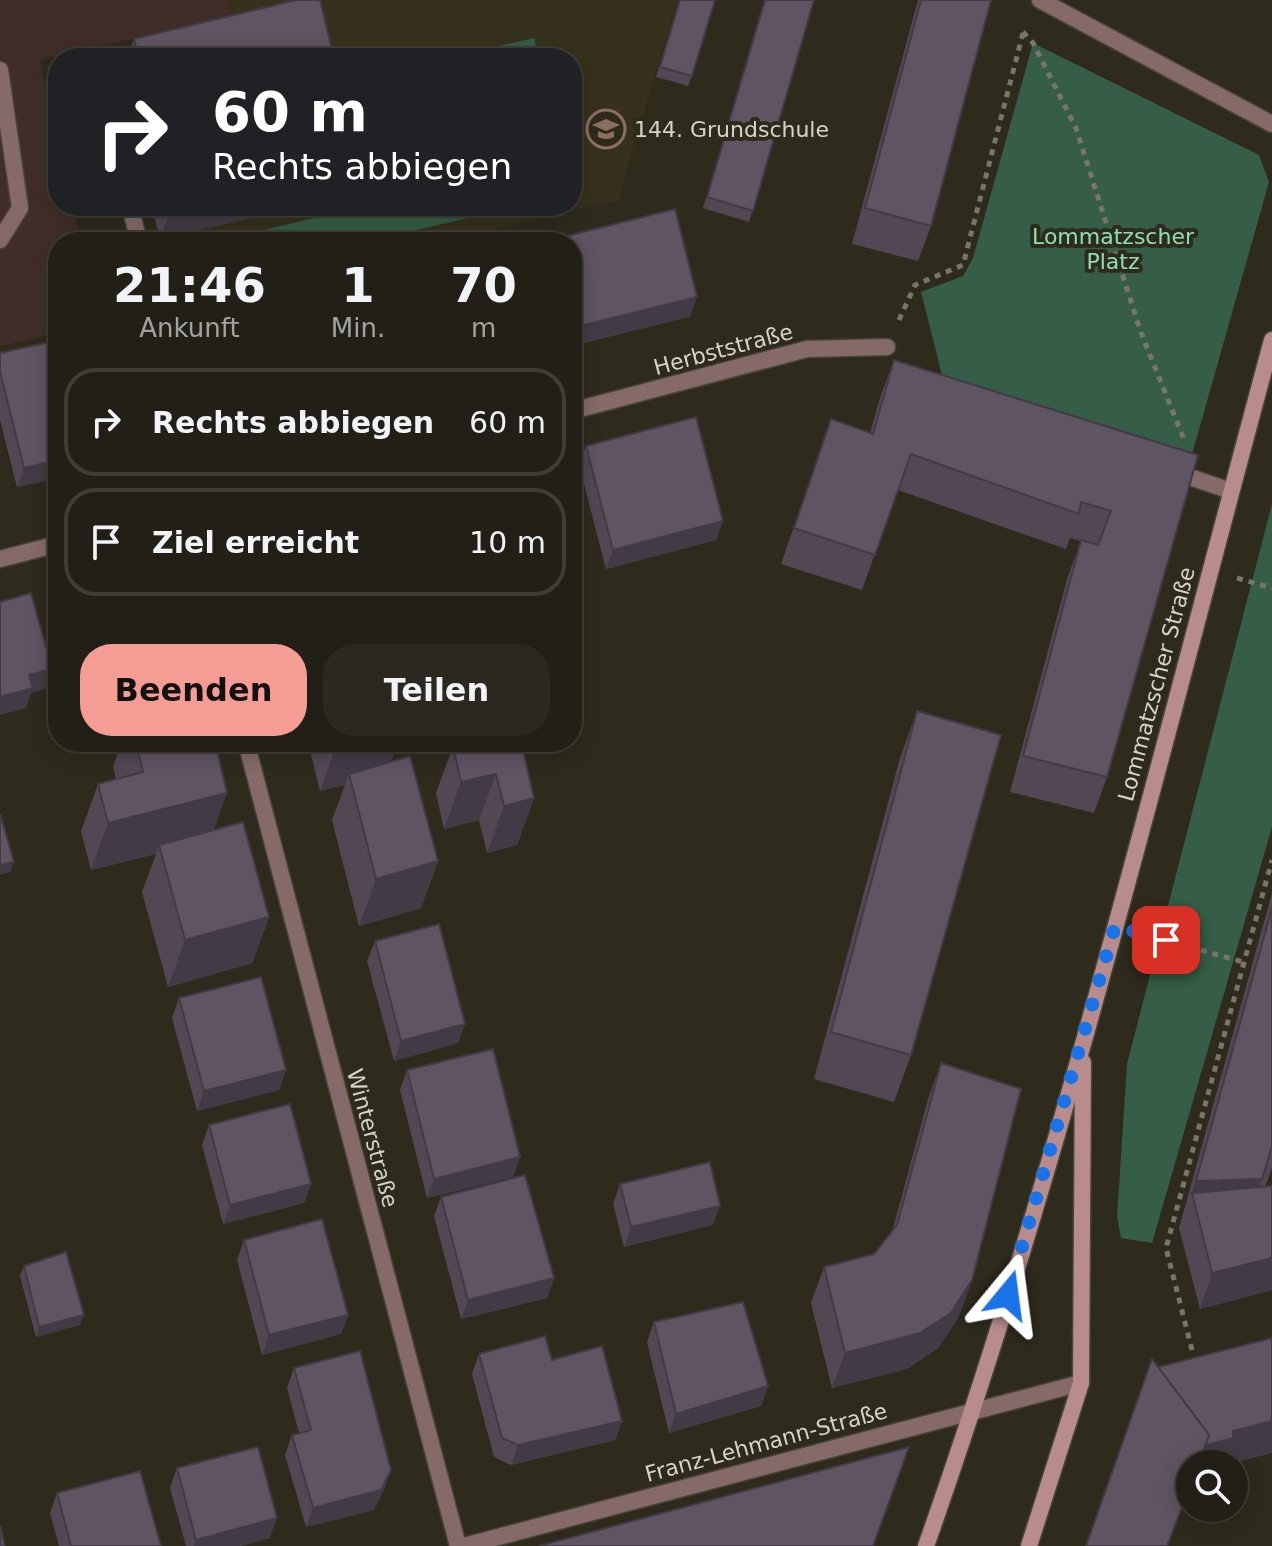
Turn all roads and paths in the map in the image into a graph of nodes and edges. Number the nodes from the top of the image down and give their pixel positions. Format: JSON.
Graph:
{"nodes":[{"id":1,"x":1040,"y":0,"type":"edge"},
{"id":2,"x":1026,"y":21,"type":"dead end"},
{"id":3,"x":1023,"y":32,"type":"junction"},
{"id":4,"x":0,"y":70,"type":"edge"},
{"id":5,"x":3,"y":106,"type":"edge"},
{"id":6,"x":1272,"y":124,"type":"edge"},
{"id":7,"x":0,"y":240,"type":"edge"},
{"id":8,"x":1272,"y":340,"type":"edge"},
{"id":9,"x":887,"y":347,"type":"joint"},
{"id":10,"x":582,"y":408,"type":"edge"},
{"id":11,"x":1155,"y":466,"type":"edge"},
{"id":12,"x":1200,"y":481,"type":"junction"},
{"id":13,"x":1231,"y":491,"type":"junction"},
{"id":14,"x":48,"y":547,"type":"edge"},
{"id":15,"x":0,"y":559,"type":"edge"},
{"id":16,"x":249,"y":752,"type":"edge"},
{"id":17,"x":1272,"y":860,"type":"edge"},
{"id":18,"x":1115,"y":926,"type":"junction"},
{"id":19,"x":1243,"y":962,"type":"junction"},
{"id":20,"x":1083,"y":1040,"type":"junction"},
{"id":21,"x":1192,"y":1350,"type":"dead end"},
{"id":22,"x":1081,"y":1383,"type":"junction"},
{"id":23,"x":975,"y":1409,"type":"junction"},
{"id":24,"x":461,"y":1546,"type":"edge"},
{"id":25,"x":926,"y":1546,"type":"edge"},
{"id":26,"x":1029,"y":1546,"type":"edge"}],
"edges":[{"from":1,"to":6,"type":"street"},
{"from":2,"to":3,"type":"path"},
{"from":3,"to":9,"type":"path"},
{"from":3,"to":12,"type":"path"},
{"from":4,"to":5,"type":"street"},
{"from":5,"to":7,"type":"street"},
{"from":8,"to":13,"type":"main road","name":"Lommatzscher Straße"},
{"from":9,"to":10,"type":"street","name":"Herbststraße"},
{"from":11,"to":12,"type":"street"},
{"from":12,"to":13,"type":"street"},
{"from":13,"to":18,"type":"main road","name":"Lommatzscher Straße"},
{"from":14,"to":15,"type":"street"},
{"from":16,"to":24,"type":"street","name":"Winterstraße"},
{"from":17,"to":19,"type":"path"},
{"from":18,"to":19,"type":"path"},
{"from":18,"to":20,"type":"main road","name":"Lommatzscher Straße"},
{"from":19,"to":21,"type":"path"},
{"from":20,"to":22,"type":"main road","name":"Lommatzscher Straße"},
{"from":20,"to":23,"type":"main road","name":"Lommatzscher Straße"},
{"from":22,"to":23,"type":"street","name":"Franz-Lehmann-Straße"},
{"from":22,"to":26,"type":"main road","name":"Lommatzscher Straße"},
{"from":23,"to":24,"type":"street","name":"Franz-Lehmann-Straße"},
{"from":23,"to":25,"type":"main road","name":"Lommatzscher Straße"}]}
